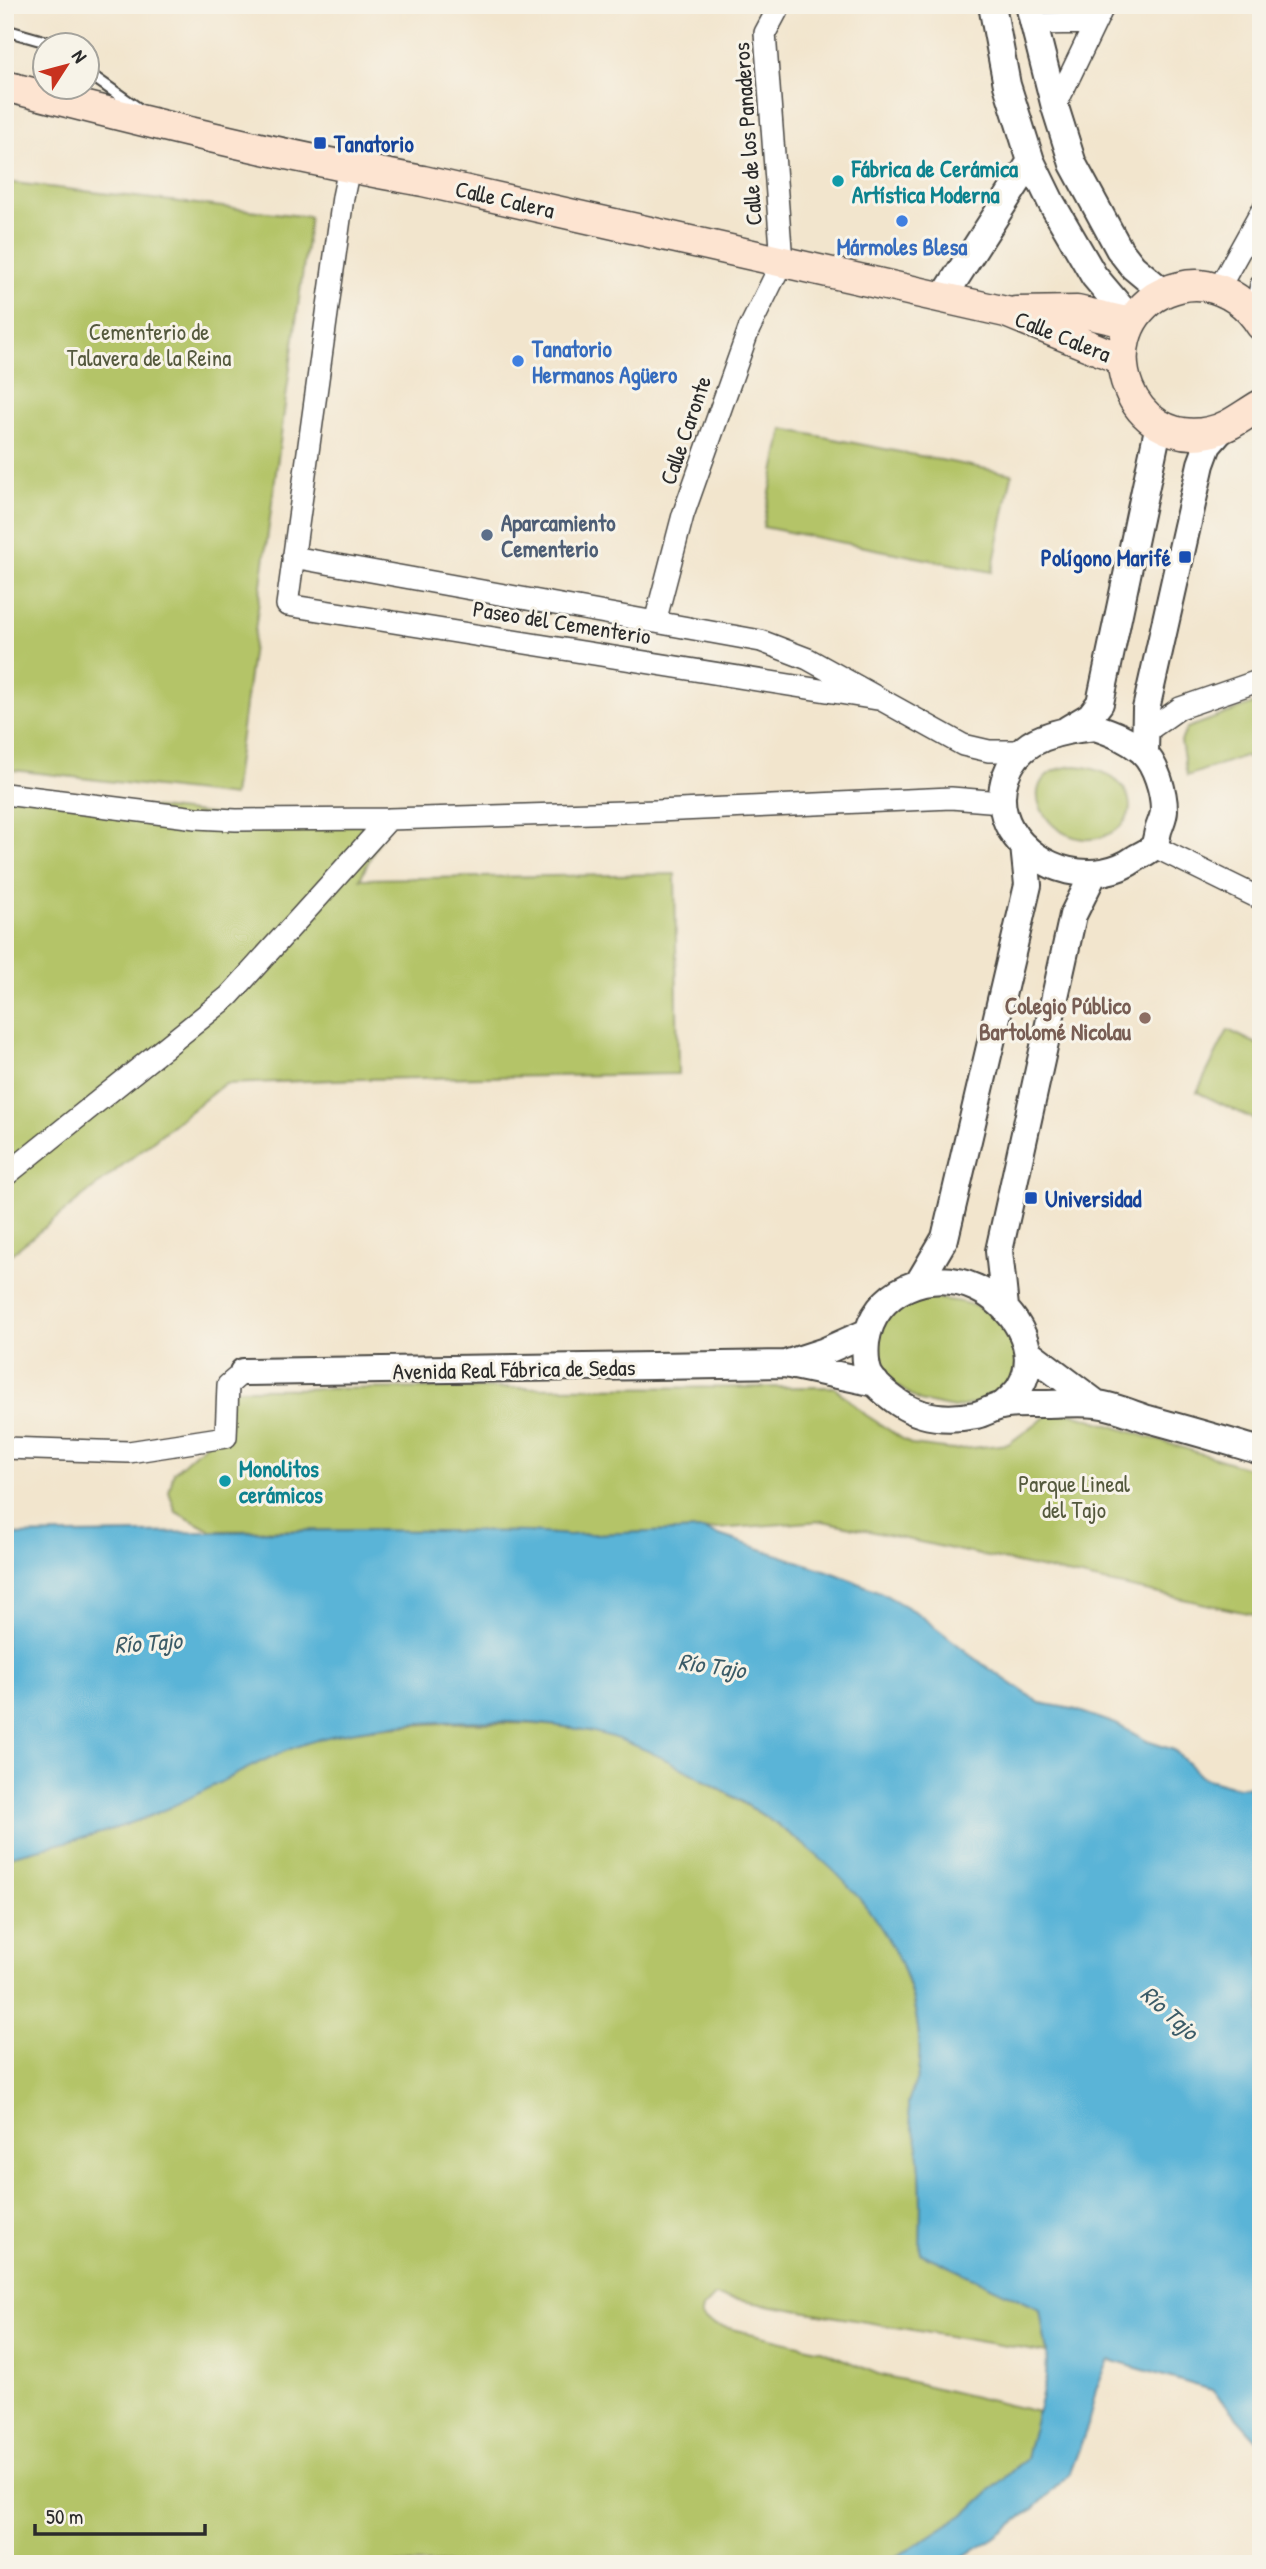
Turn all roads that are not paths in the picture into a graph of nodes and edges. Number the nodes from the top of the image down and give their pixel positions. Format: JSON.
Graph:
{"nodes":[{"id":1,"x":780,"y":5,"type":"edge"},
{"id":2,"x":992,"y":5,"type":"edge"},
{"id":3,"x":1099,"y":14,"type":"edge"},
{"id":4,"x":1031,"y":15,"type":"edge"},
{"id":5,"x":5,"y":30,"type":"edge"},
{"id":6,"x":32,"y":38,"type":"edge"},
{"id":7,"x":102,"y":83,"type":"edge"},
{"id":8,"x":5,"y":86,"type":"edge"},
{"id":9,"x":32,"y":90,"type":"edge"},
{"id":10,"x":87,"y":102,"type":"edge"},
{"id":11,"x":1055,"y":107,"type":"junction"},
{"id":12,"x":164,"y":126,"type":"junction"},
{"id":13,"x":1031,"y":161,"type":"junction"},
{"id":14,"x":349,"y":168,"type":"junction"},
{"id":15,"x":1261,"y":212,"type":"edge"},
{"id":16,"x":782,"y":262,"type":"junction"},
{"id":17,"x":1261,"y":285,"type":"edge"},
{"id":18,"x":1219,"y":288,"type":"junction"},
{"id":19,"x":1163,"y":292,"type":"junction"},
{"id":20,"x":943,"y":298,"type":"junction"},
{"id":21,"x":1006,"y":312,"type":"junction"},
{"id":22,"x":1258,"y":320,"type":"edge"},
{"id":23,"x":1131,"y":322,"type":"junction"},
{"id":24,"x":1121,"y":359,"type":"junction"},
{"id":25,"x":1256,"y":405,"type":"edge"},
{"id":26,"x":1159,"y":424,"type":"junction"},
{"id":27,"x":1222,"y":429,"type":"junction"},
{"id":28,"x":293,"y":557,"type":"junction"},
{"id":29,"x":656,"y":622,"type":"junction"},
{"id":30,"x":1261,"y":680,"type":"edge"},
{"id":31,"x":877,"y":699,"type":"junction"},
{"id":32,"x":1066,"y":730,"type":"junction"},
{"id":33,"x":1144,"y":744,"type":"junction"},
{"id":34,"x":1022,"y":751,"type":"junction"},
{"id":35,"x":5,"y":794,"type":"edge"},
{"id":36,"x":1001,"y":802,"type":"junction"},
{"id":37,"x":389,"y":819,"type":"junction"},
{"id":38,"x":1024,"y":846,"type":"junction"},
{"id":39,"x":1153,"y":846,"type":"junction"},
{"id":40,"x":1093,"y":875,"type":"junction"},
{"id":41,"x":1261,"y":899,"type":"edge"},
{"id":42,"x":5,"y":1176,"type":"edge"},
{"id":43,"x":919,"y":1282,"type":"junction"},
{"id":44,"x":1005,"y":1307,"type":"junction"},
{"id":45,"x":868,"y":1332,"type":"junction"},
{"id":46,"x":1028,"y":1352,"type":"junction"},
{"id":47,"x":785,"y":1364,"type":"junction"},
{"id":48,"x":243,"y":1372,"type":"joint"},
{"id":49,"x":876,"y":1384,"type":"junction"},
{"id":50,"x":1097,"y":1404,"type":"junction"},
{"id":51,"x":1002,"y":1406,"type":"junction"},
{"id":52,"x":5,"y":1448,"type":"edge"},
{"id":53,"x":1261,"y":1451,"type":"edge"}],
"edges":[{"from":1,"to":16,"type":"street","name":"Calle de los Panaderos"},
{"from":2,"to":13,"type":"street"},
{"from":3,"to":4,"type":"street"},
{"from":3,"to":11,"type":"street"},
{"from":4,"to":11,"type":"street"},
{"from":5,"to":6,"type":"lane"},
{"from":7,"to":12,"type":"lane"},
{"from":8,"to":9,"type":"main road","name":"Calle Calera"},
{"from":10,"to":12,"type":"main road","name":"Calle Calera"},
{"from":11,"to":19,"type":"street"},
{"from":12,"to":14,"type":"main road","name":"Calle Calera"},
{"from":13,"to":20,"type":"street"},
{"from":13,"to":23,"type":"street"},
{"from":14,"to":16,"type":"main road","name":"Calle Calera"},
{"from":14,"to":28,"type":"street","name":"Paseo del Cementerio"},
{"from":15,"to":18,"type":"street"},
{"from":16,"to":20,"type":"main road","name":"Calle Calera"},
{"from":16,"to":29,"type":"street","name":"Calle Caronte"},
{"from":17,"to":22,"type":"street"},
{"from":18,"to":19,"type":"main road","name":"Calle Calera"},
{"from":18,"to":22,"type":"main road"},
{"from":19,"to":23,"type":"main road","name":"Calle Calera"},
{"from":20,"to":21,"type":"main road","name":"Calle Calera"},
{"from":21,"to":23,"type":"main road","name":"Calle Calera"},
{"from":21,"to":24,"type":"main road","name":"Calle Calera"},
{"from":23,"to":24,"type":"main road","name":"Calle Calera"},
{"from":24,"to":26,"type":"main road","name":"Calle Calera"},
{"from":25,"to":27,"type":"main road"},
{"from":26,"to":27,"type":"main road"},
{"from":26,"to":32,"type":"street"},
{"from":27,"to":33,"type":"street"},
{"from":28,"to":29,"type":"street","name":"Paseo del Cementerio"},
{"from":28,"to":31,"type":"street","name":"Paseo del Cementerio"},
{"from":29,"to":31,"type":"street","name":"Paseo del Cementerio"},
{"from":30,"to":33,"type":"street"},
{"from":31,"to":34,"type":"street","name":"Paseo del Cementerio"},
{"from":32,"to":33,"type":"street"},
{"from":32,"to":34,"type":"street"},
{"from":33,"to":39,"type":"street"},
{"from":34,"to":36,"type":"street"},
{"from":35,"to":37,"type":"street"},
{"from":36,"to":37,"type":"street"},
{"from":36,"to":38,"type":"street"},
{"from":37,"to":42,"type":"street"},
{"from":38,"to":40,"type":"street"},
{"from":38,"to":43,"type":"street"},
{"from":39,"to":40,"type":"street"},
{"from":39,"to":41,"type":"street"},
{"from":40,"to":44,"type":"street"},
{"from":43,"to":44,"type":"street"},
{"from":43,"to":45,"type":"street"},
{"from":44,"to":46,"type":"street"},
{"from":45,"to":47,"type":"street","name":"Avenida Real Fábrica de Sedas"},
{"from":45,"to":49,"type":"street"},
{"from":46,"to":50,"type":"street","name":"Avenida Real Fábrica de Sedas"},
{"from":46,"to":51,"type":"street"},
{"from":47,"to":48,"type":"street","name":"Avenida Real Fábrica de Sedas"},
{"from":47,"to":49,"type":"street","name":"Avenida Real Fábrica de Sedas"},
{"from":48,"to":52,"type":"street"},
{"from":49,"to":51,"type":"street","name":"Avenida Real Fábrica de Sedas"},
{"from":50,"to":51,"type":"street","name":"Avenida Real Fábrica de Sedas"},
{"from":50,"to":53,"type":"street","name":"Avenida Real Fábrica de Sedas"}]}
